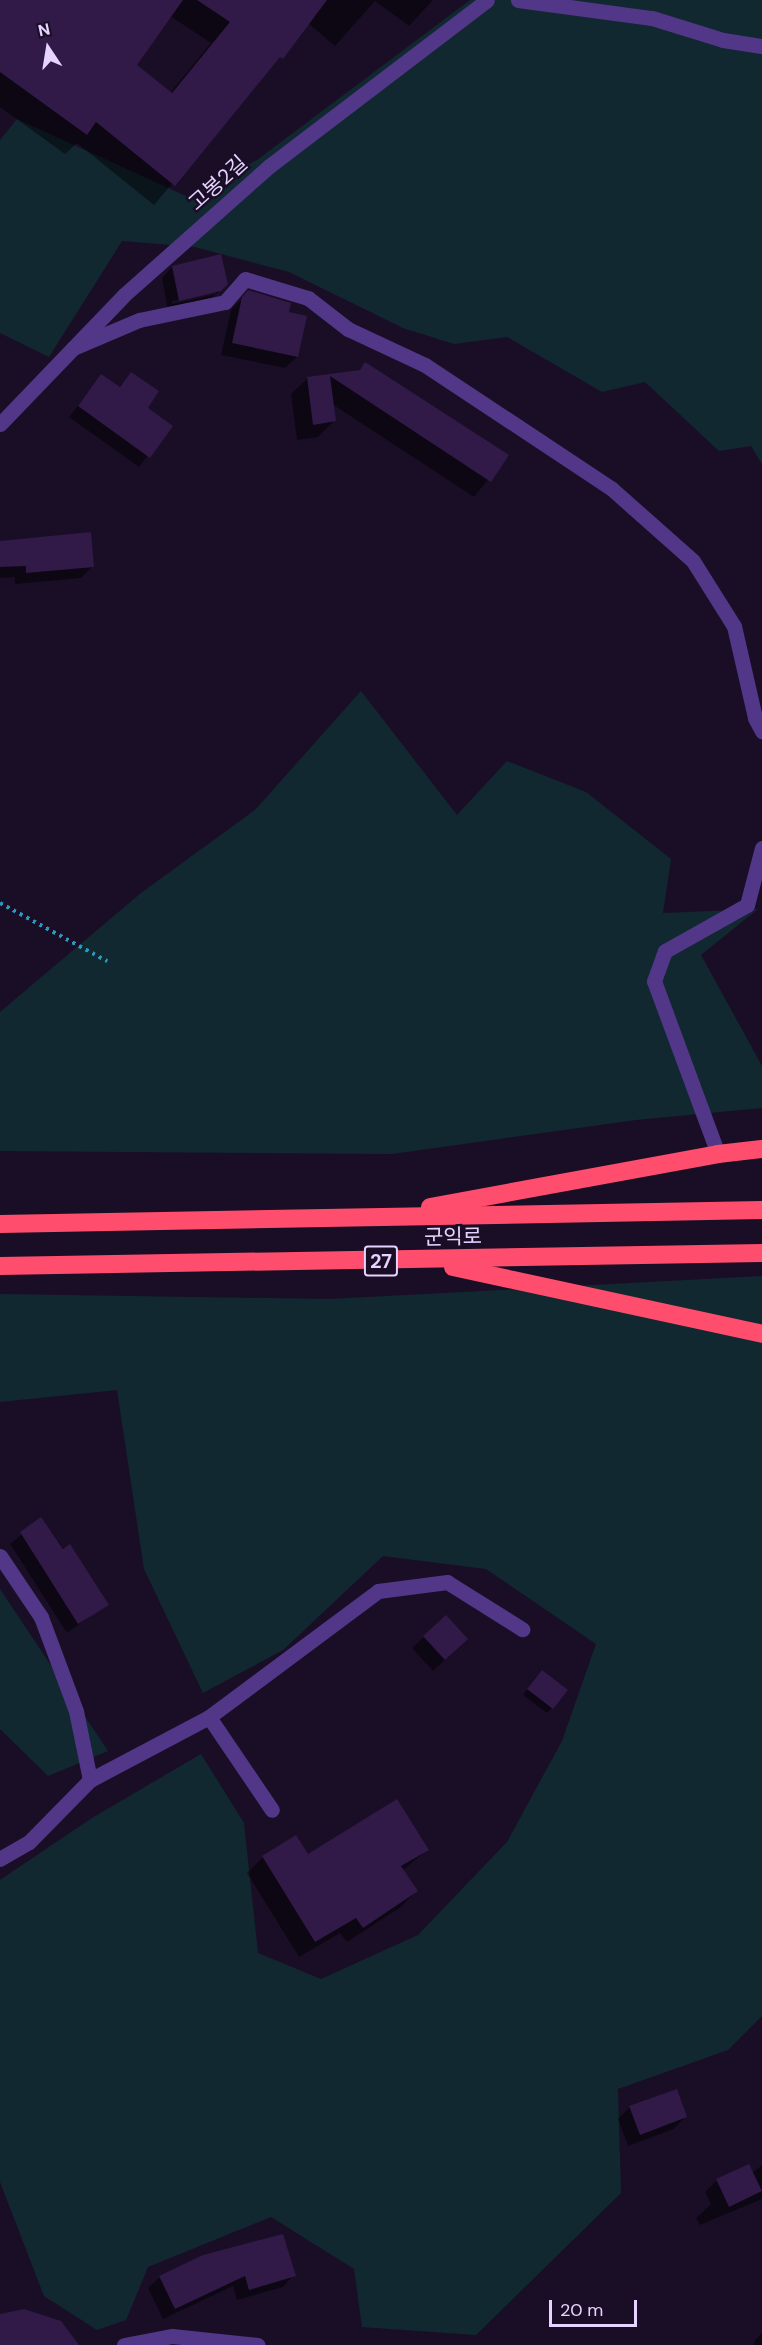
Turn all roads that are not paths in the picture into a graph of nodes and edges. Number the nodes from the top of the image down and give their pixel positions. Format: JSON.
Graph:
{"nodes":[{"id":1,"x":487,"y":0,"type":"edge"},
{"id":2,"x":518,"y":0,"type":"edge"},
{"id":3,"x":762,"y":46,"type":"edge"},
{"id":4,"x":73,"y":348,"type":"junction"},
{"id":5,"x":0,"y":424,"type":"edge"},
{"id":6,"x":762,"y":731,"type":"edge"},
{"id":7,"x":762,"y":848,"type":"edge"},
{"id":8,"x":762,"y":1149,"type":"edge"},
{"id":9,"x":718,"y":1154,"type":"junction"},
{"id":10,"x":762,"y":1210,"type":"edge"},
{"id":11,"x":380,"y":1217,"type":"junction"},
{"id":12,"x":0,"y":1224,"type":"edge"},
{"id":13,"x":762,"y":1252,"type":"edge"},
{"id":14,"x":422,"y":1260,"type":"junction"},
{"id":15,"x":0,"y":1266,"type":"edge"},
{"id":16,"x":762,"y":1334,"type":"edge"},
{"id":17,"x":0,"y":1556,"type":"edge"},
{"id":18,"x":522,"y":1629,"type":"dead end"},
{"id":19,"x":209,"y":1717,"type":"junction"},
{"id":20,"x":90,"y":1780,"type":"junction"},
{"id":21,"x":272,"y":1810,"type":"dead end"},
{"id":22,"x":0,"y":1859,"type":"edge"},
{"id":23,"x":124,"y":2345,"type":"edge"},
{"id":24,"x":258,"y":2345,"type":"edge"}],
"edges":[{"from":1,"to":4,"type":"street","name":"고봉2길"},
{"from":2,"to":3,"type":"street"},
{"from":4,"to":5,"type":"street","name":"고봉2길"},
{"from":4,"to":6,"type":"street"},
{"from":7,"to":9,"type":"street"},
{"from":8,"to":9,"type":"highway"},
{"from":9,"to":11,"type":"highway"},
{"from":10,"to":11,"type":"highway","name":"군익로","number":"27"},
{"from":11,"to":12,"type":"highway","name":"군익로","number":"27"},
{"from":13,"to":14,"type":"highway","name":"군익로","number":"27"},
{"from":14,"to":15,"type":"highway","name":"군익로","number":"27"},
{"from":14,"to":16,"type":"highway"},
{"from":17,"to":20,"type":"street"},
{"from":18,"to":19,"type":"street"},
{"from":19,"to":20,"type":"street"},
{"from":19,"to":21,"type":"street"},
{"from":20,"to":22,"type":"street"},
{"from":23,"to":24,"type":"street"}]}
